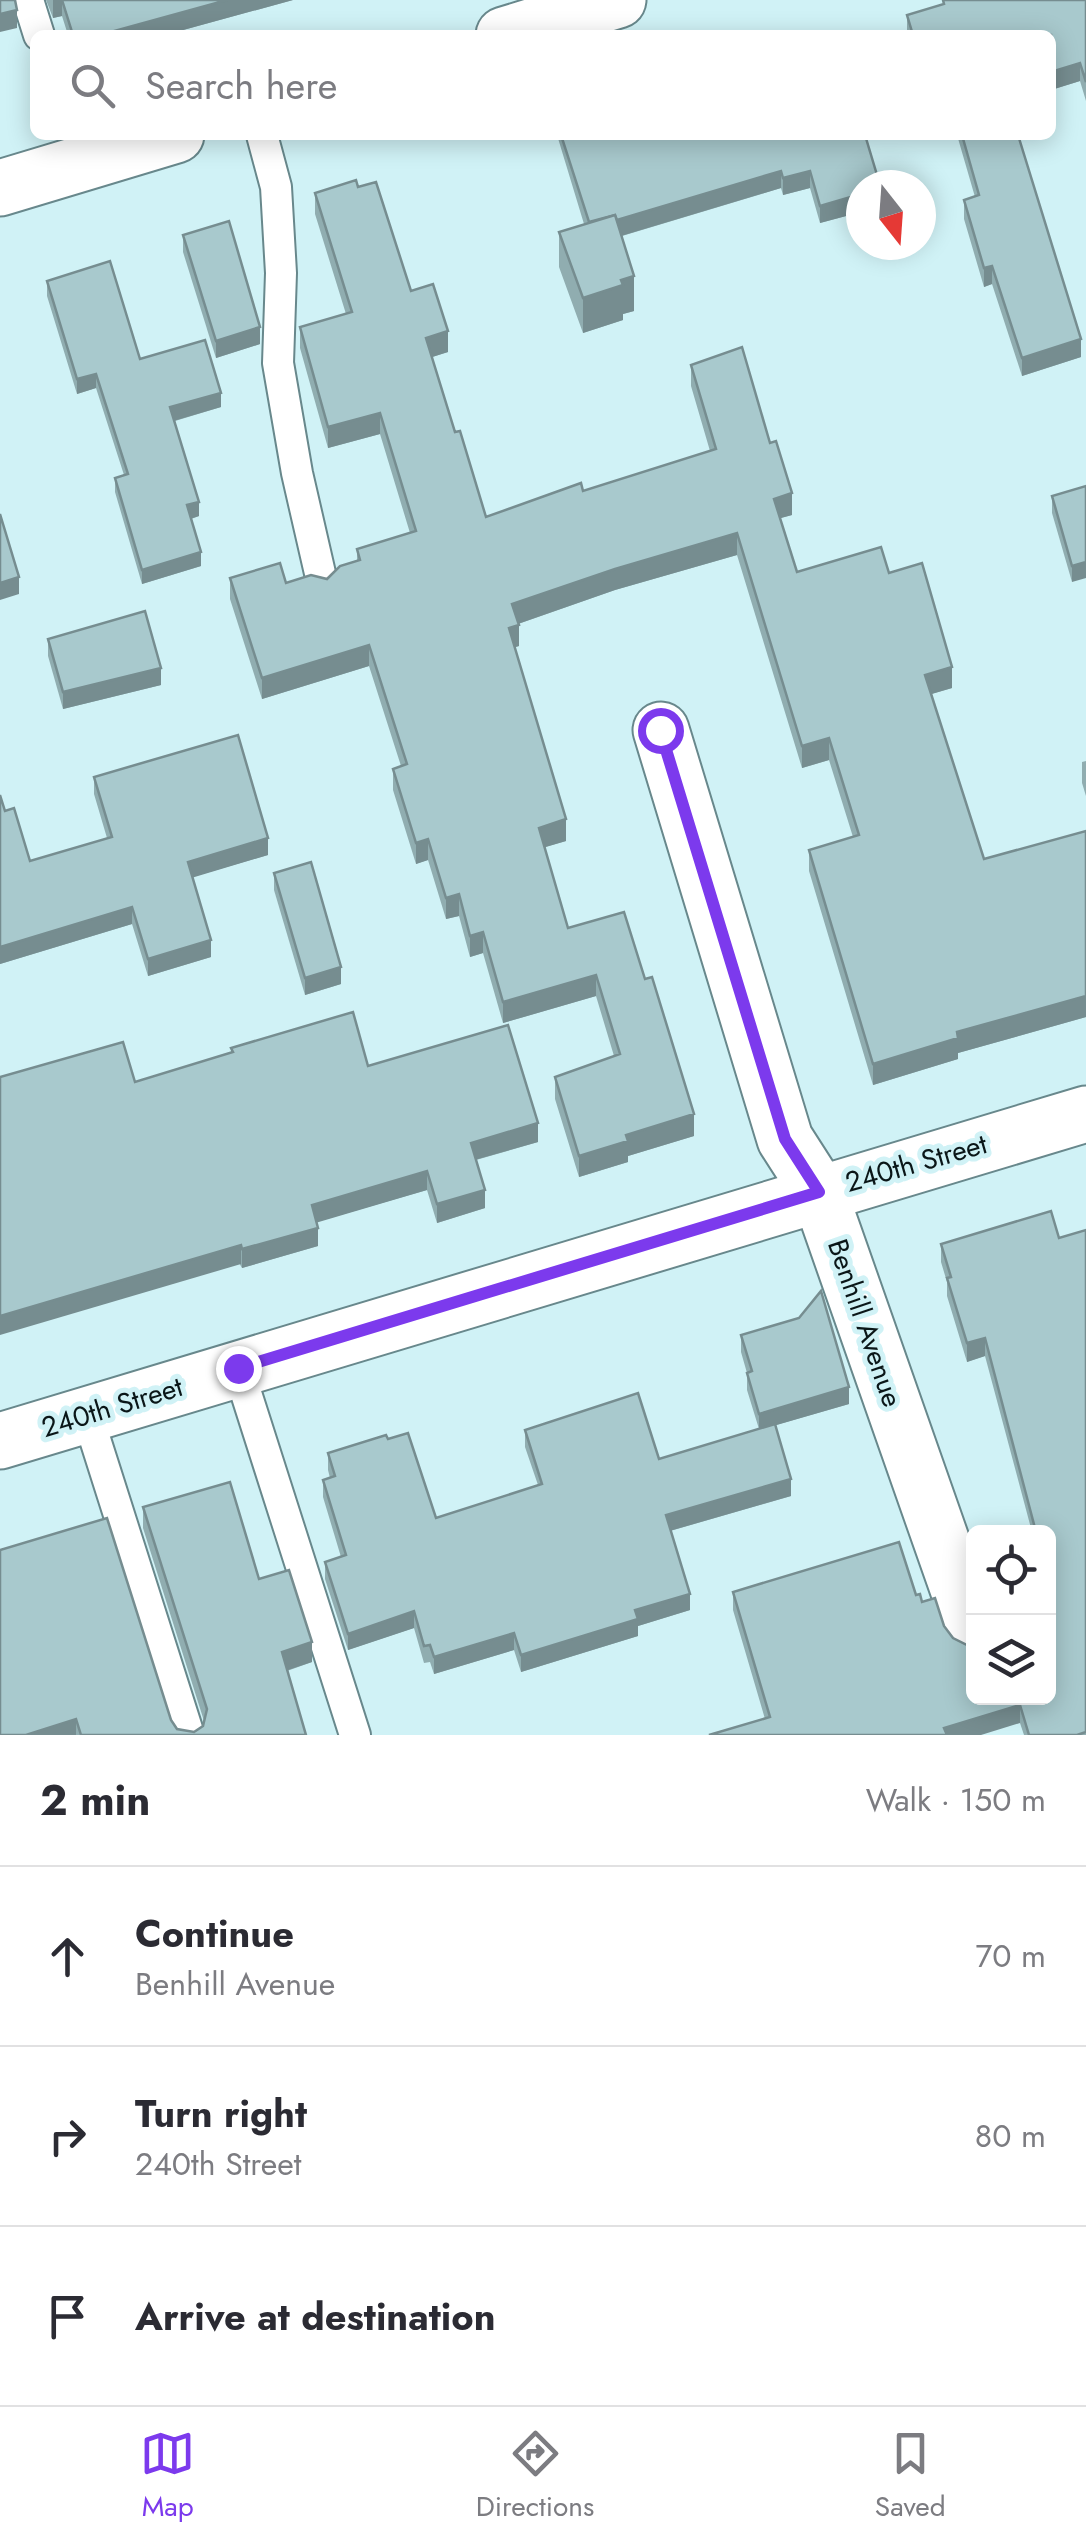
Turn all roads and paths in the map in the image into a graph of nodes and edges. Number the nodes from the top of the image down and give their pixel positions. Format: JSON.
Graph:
{"nodes":[{"id":1,"x":28,"y":0,"type":"edge"},
{"id":2,"x":614,"y":1,"type":"edge"},
{"id":3,"x":37,"y":30,"type":"edge"},
{"id":4,"x":520,"y":30,"type":"edge"},
{"id":5,"x":142,"y":140,"type":"edge"},
{"id":6,"x":263,"y":140,"type":"edge"},
{"id":7,"x":75,"y":150,"type":"edge"},
{"id":8,"x":0,"y":188,"type":"edge"},
{"id":9,"x":322,"y":582,"type":"edge"},
{"id":10,"x":660,"y":730,"type":"dead end"},
{"id":11,"x":1086,"y":1114,"type":"edge"},
{"id":12,"x":819,"y":1192,"type":"junction"},
{"id":13,"x":238,"y":1368,"type":"junction"},
{"id":14,"x":88,"y":1414,"type":"junction"},
{"id":15,"x":0,"y":1441,"type":"edge"},
{"id":16,"x":967,"y":1615,"type":"edge"},
{"id":17,"x":189,"y":1735,"type":"edge"},
{"id":18,"x":355,"y":1735,"type":"edge"}],
"edges":[{"from":1,"to":3,"type":"lane"},
{"from":2,"to":4,"type":"street"},
{"from":5,"to":7,"type":"street"},
{"from":6,"to":9,"type":"lane"},
{"from":7,"to":8,"type":"street"},
{"from":10,"to":12,"type":"street","name":"Benhill Avenue"},
{"from":11,"to":12,"type":"street","name":"240th Street"},
{"from":12,"to":13,"type":"street","name":"240th Street"},
{"from":12,"to":16,"type":"street","name":"Benhill Avenue"},
{"from":13,"to":14,"type":"street","name":"240th Street"},
{"from":13,"to":18,"type":"lane"},
{"from":14,"to":15,"type":"street","name":"240th Street"},
{"from":14,"to":17,"type":"lane"}]}
